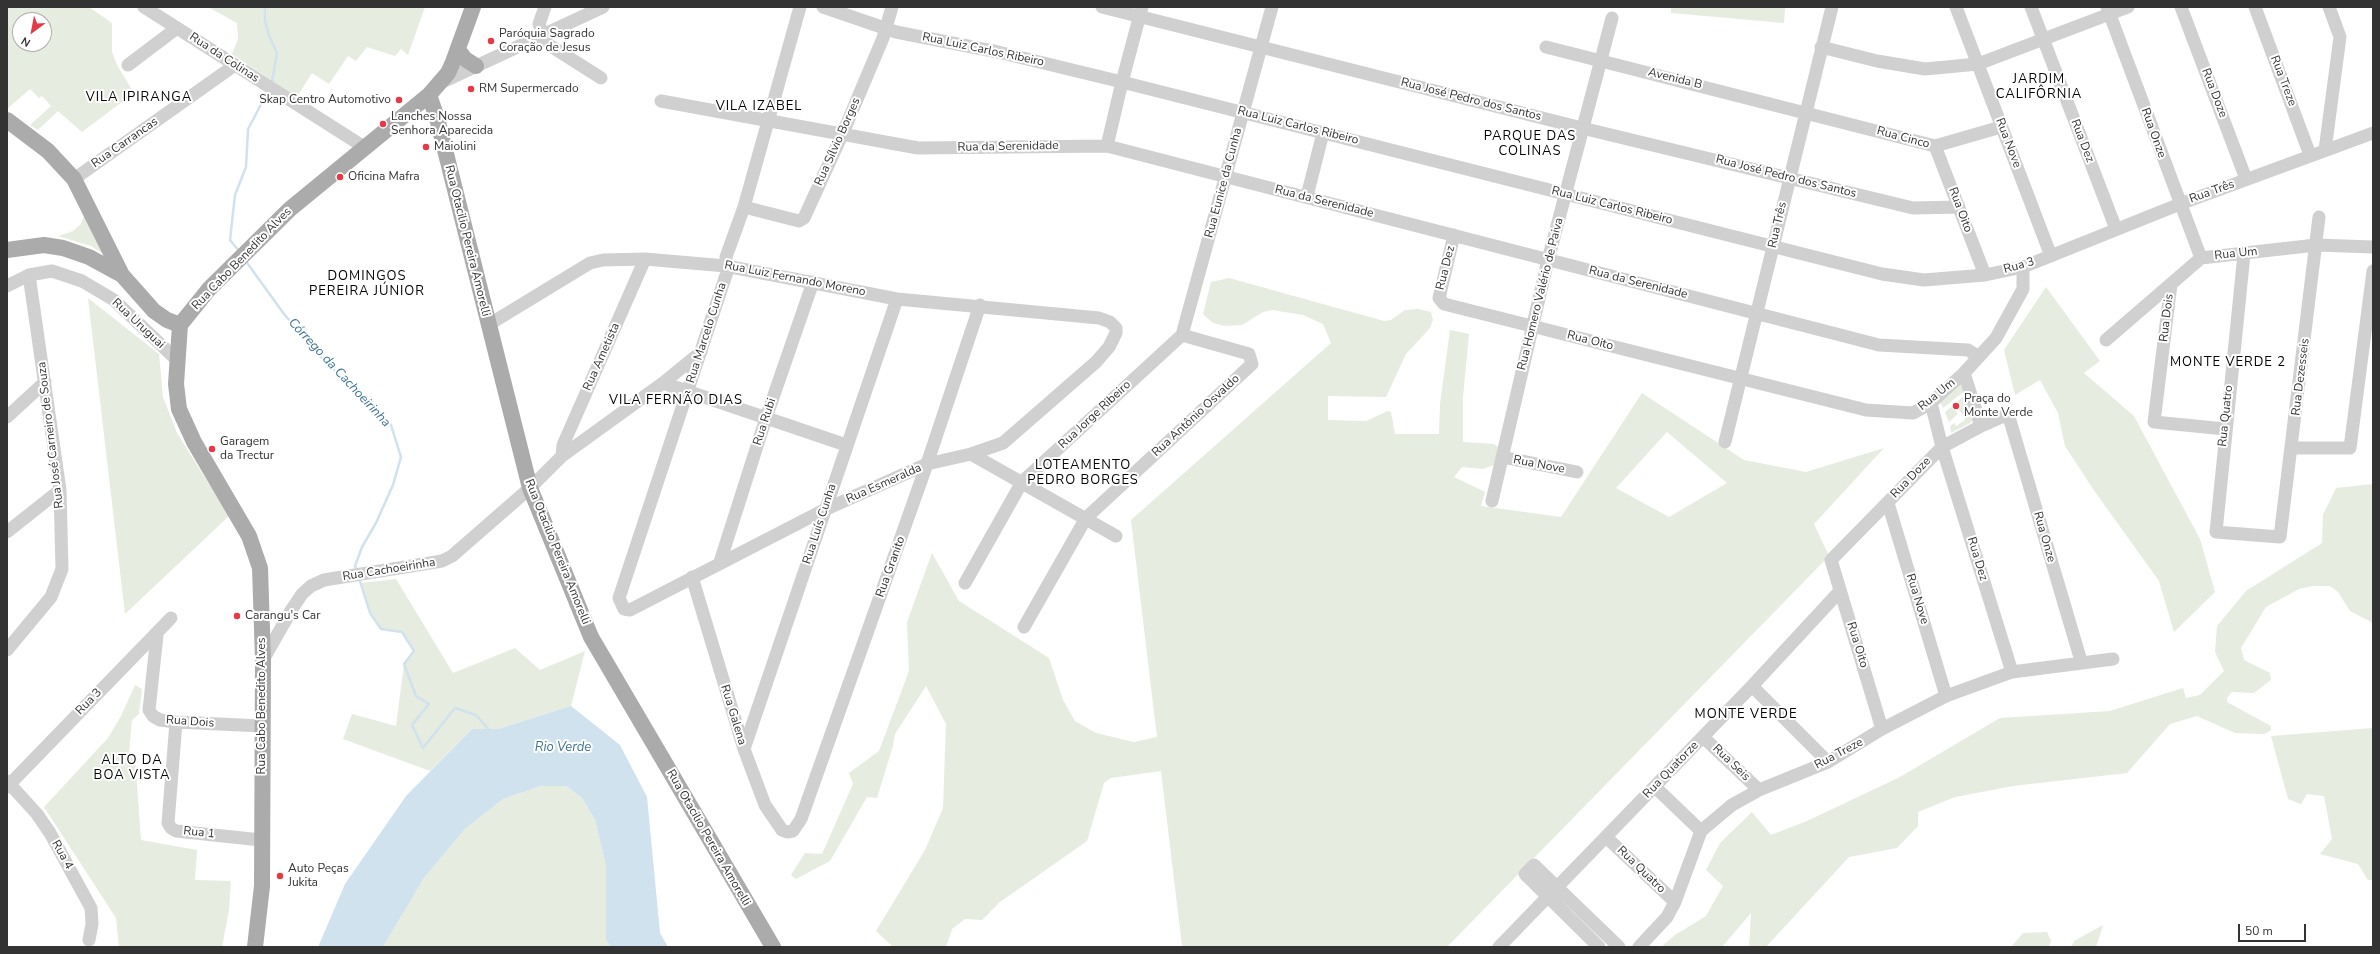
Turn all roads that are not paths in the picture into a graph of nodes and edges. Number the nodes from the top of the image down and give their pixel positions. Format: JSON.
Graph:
{"nodes":[{"id":1,"x":144,"y":7,"type":"edge"},
{"id":2,"x":473,"y":7,"type":"edge"},
{"id":3,"x":545,"y":7,"type":"edge"},
{"id":4,"x":603,"y":7,"type":"edge"},
{"id":5,"x":800,"y":7,"type":"edge"},
{"id":6,"x":823,"y":7,"type":"edge"},
{"id":7,"x":892,"y":7,"type":"edge"},
{"id":8,"x":1102,"y":7,"type":"edge"},
{"id":9,"x":1272,"y":7,"type":"edge"},
{"id":10,"x":1832,"y":7,"type":"edge"},
{"id":11,"x":1956,"y":7,"type":"edge"},
{"id":12,"x":2031,"y":7,"type":"edge"},
{"id":13,"x":2128,"y":7,"type":"edge"},
{"id":14,"x":2181,"y":7,"type":"edge"},
{"id":15,"x":2255,"y":7,"type":"edge"},
{"id":16,"x":2328,"y":7,"type":"edge"},
{"id":17,"x":2108,"y":11,"type":"edge"},
{"id":18,"x":1141,"y":12,"type":"edge"},
{"id":19,"x":1612,"y":18,"type":"dead end"},
{"id":20,"x":177,"y":28,"type":"junction"},
{"id":21,"x":887,"y":29,"type":"junction"},
{"id":22,"x":542,"y":35,"type":"junction"},
{"id":23,"x":2044,"y":39,"type":"junction"},
{"id":24,"x":1261,"y":47,"type":"junction"},
{"id":25,"x":1546,"y":47,"type":"dead end"},
{"id":26,"x":1822,"y":47,"type":"junction"},
{"id":27,"x":458,"y":50,"type":"junction"},
{"id":28,"x":1600,"y":61,"type":"junction"},
{"id":29,"x":1978,"y":64,"type":"junction"},
{"id":30,"x":128,"y":65,"type":"dead end"},
{"id":31,"x":235,"y":65,"type":"junction"},
{"id":32,"x":476,"y":66,"type":"junction"},
{"id":33,"x":601,"y":78,"type":"dead end"},
{"id":34,"x":1122,"y":82,"type":"junction"},
{"id":35,"x":434,"y":89,"type":"junction"},
{"id":36,"x":660,"y":101,"type":"dead end"},
{"id":37,"x":1242,"y":112,"type":"junction"},
{"id":38,"x":1804,"y":112,"type":"junction"},
{"id":39,"x":7,"y":120,"type":"edge"},
{"id":40,"x":769,"y":121,"type":"junction"},
{"id":41,"x":2001,"y":127,"type":"junction"},
{"id":42,"x":1582,"y":128,"type":"junction"},
{"id":43,"x":1323,"y":133,"type":"junction"},
{"id":44,"x":2373,"y":133,"type":"edge"},
{"id":45,"x":842,"y":135,"type":"junction"},
{"id":46,"x":1108,"y":146,"type":"junction"},
{"id":47,"x":1935,"y":146,"type":"junction"},
{"id":48,"x":364,"y":147,"type":"junction"},
{"id":49,"x":2325,"y":150,"type":"junction"},
{"id":50,"x":2310,"y":155,"type":"junction"},
{"id":51,"x":1226,"y":177,"type":"junction"},
{"id":52,"x":1788,"y":178,"type":"junction"},
{"id":53,"x":74,"y":179,"type":"junction"},
{"id":54,"x":2246,"y":179,"type":"junction"},
{"id":55,"x":1565,"y":194,"type":"junction"},
{"id":56,"x":1307,"y":196,"type":"junction"},
{"id":57,"x":2180,"y":204,"type":"junction"},
{"id":58,"x":744,"y":207,"type":"junction"},
{"id":59,"x":1959,"y":207,"type":"junction"},
{"id":60,"x":2319,"y":217,"type":"dead end"},
{"id":61,"x":2116,"y":230,"type":"junction"},
{"id":62,"x":1454,"y":235,"type":"junction"},
{"id":63,"x":2316,"y":245,"type":"junction"},
{"id":64,"x":1773,"y":247,"type":"junction"},
{"id":65,"x":2373,"y":247,"type":"edge"},
{"id":66,"x":7,"y":250,"type":"edge"},
{"id":67,"x":2244,"y":254,"type":"junction"},
{"id":68,"x":2052,"y":256,"type":"junction"},
{"id":69,"x":2201,"y":258,"type":"junction"},
{"id":70,"x":645,"y":259,"type":"junction"},
{"id":71,"x":1548,"y":260,"type":"junction"},
{"id":72,"x":726,"y":266,"type":"junction"},
{"id":73,"x":2023,"y":267,"type":"junction"},
{"id":74,"x":2373,"y":271,"type":"edge"},
{"id":75,"x":29,"y":275,"type":"junction"},
{"id":76,"x":122,"y":275,"type":"junction"},
{"id":77,"x":1985,"y":275,"type":"junction"},
{"id":78,"x":813,"y":282,"type":"junction"},
{"id":79,"x":2171,"y":284,"type":"junction"},
{"id":80,"x":7,"y":286,"type":"edge"},
{"id":81,"x":897,"y":298,"type":"junction"},
{"id":82,"x":1441,"y":301,"type":"joint"},
{"id":83,"x":980,"y":305,"type":"junction"},
{"id":84,"x":1757,"y":313,"type":"junction"},
{"id":85,"x":488,"y":324,"type":"junction"},
{"id":86,"x":180,"y":325,"type":"junction"},
{"id":87,"x":1532,"y":327,"type":"junction"},
{"id":88,"x":1116,"y":328,"type":"joint"},
{"id":89,"x":2369,"y":330,"type":"edge"},
{"id":90,"x":1182,"y":335,"type":"junction"},
{"id":91,"x":2106,"y":340,"type":"dead end"},
{"id":92,"x":701,"y":352,"type":"junction"},
{"id":93,"x":1979,"y":356,"type":"junction"},
{"id":94,"x":178,"y":361,"type":"junction"},
{"id":95,"x":1964,"y":373,"type":"junction"},
{"id":96,"x":1740,"y":380,"type":"junction"},
{"id":97,"x":45,"y":382,"type":"junction"},
{"id":98,"x":664,"y":382,"type":"junction"},
{"id":99,"x":688,"y":391,"type":"junction"},
{"id":100,"x":1931,"y":403,"type":"junction"},
{"id":101,"x":2006,"y":415,"type":"joint"},
{"id":102,"x":7,"y":417,"type":"edge"},
{"id":103,"x":766,"y":418,"type":"junction"},
{"id":104,"x":1981,"y":426,"type":"junction"},
{"id":105,"x":2225,"y":429,"type":"junction"},
{"id":106,"x":1725,"y":442,"type":"dead end"},
{"id":107,"x":846,"y":445,"type":"junction"},
{"id":108,"x":1942,"y":447,"type":"junction"},
{"id":109,"x":2292,"y":448,"type":"junction"},
{"id":110,"x":971,"y":454,"type":"junction"},
{"id":111,"x":562,"y":456,"type":"junction"},
{"id":112,"x":1502,"y":457,"type":"junction"},
{"id":113,"x":928,"y":464,"type":"junction"},
{"id":114,"x":1577,"y":472,"type":"dead end"},
{"id":115,"x":1022,"y":482,"type":"junction"},
{"id":116,"x":530,"y":488,"type":"junction"},
{"id":117,"x":60,"y":490,"type":"junction"},
{"id":118,"x":1492,"y":501,"type":"dead end"},
{"id":119,"x":1888,"y":503,"type":"junction"},
{"id":120,"x":824,"y":510,"type":"junction"},
{"id":121,"x":1086,"y":518,"type":"junction"},
{"id":122,"x":7,"y":532,"type":"edge"},
{"id":123,"x":1116,"y":536,"type":"dead end"},
{"id":124,"x":2280,"y":537,"type":"joint"},
{"id":125,"x":1831,"y":560,"type":"joint"},
{"id":126,"x":720,"y":562,"type":"junction"},
{"id":127,"x":692,"y":577,"type":"junction"},
{"id":128,"x":965,"y":583,"type":"dead end"},
{"id":129,"x":1840,"y":591,"type":"junction"},
{"id":130,"x":624,"y":610,"type":"joint"},
{"id":131,"x":171,"y":618,"type":"dead end"},
{"id":132,"x":1024,"y":627,"type":"dead end"},
{"id":133,"x":157,"y":635,"type":"junction"},
{"id":134,"x":7,"y":650,"type":"edge"},
{"id":135,"x":2113,"y":659,"type":"dead end"},
{"id":136,"x":263,"y":660,"type":"junction"},
{"id":137,"x":2081,"y":661,"type":"junction"},
{"id":138,"x":2012,"y":672,"type":"junction"},
{"id":139,"x":1752,"y":686,"type":"junction"},
{"id":140,"x":1946,"y":696,"type":"junction"},
{"id":141,"x":176,"y":722,"type":"junction"},
{"id":142,"x":262,"y":726,"type":"junction"},
{"id":143,"x":1882,"y":729,"type":"junction"},
{"id":144,"x":1703,"y":737,"type":"junction"},
{"id":145,"x":744,"y":749,"type":"junction"},
{"id":146,"x":1828,"y":762,"type":"junction"},
{"id":147,"x":8,"y":784,"type":"edge"},
{"id":148,"x":1655,"y":787,"type":"junction"},
{"id":149,"x":1759,"y":790,"type":"junction"},
{"id":150,"x":797,"y":827,"type":"joint"},
{"id":151,"x":1701,"y":831,"type":"junction"},
{"id":152,"x":1606,"y":837,"type":"junction"},
{"id":153,"x":261,"y":840,"type":"junction"},
{"id":154,"x":1557,"y":887,"type":"junction"},
{"id":155,"x":1547,"y":897,"type":"junction"},
{"id":156,"x":1675,"y":902,"type":"junction"},
{"id":157,"x":88,"y":945,"type":"edge"},
{"id":158,"x":255,"y":947,"type":"edge"},
{"id":159,"x":773,"y":947,"type":"edge"},
{"id":160,"x":1500,"y":947,"type":"edge"},
{"id":161,"x":1599,"y":947,"type":"edge"},
{"id":162,"x":1619,"y":947,"type":"edge"},
{"id":163,"x":1639,"y":947,"type":"edge"}],
"edges":[{"from":1,"to":20,"type":"street","name":"Rua da Colinas"},
{"from":2,"to":27,"type":"main road","name":"Rua Cabo Benedito Alves"},
{"from":3,"to":22,"type":"street"},
{"from":4,"to":22,"type":"street"},
{"from":5,"to":40,"type":"street","name":"Rua Marcelo Cunha"},
{"from":6,"to":21,"type":"street","name":"Rua Luiz Carlos Ribeiro"},
{"from":7,"to":21,"type":"street","name":"Rua Sílvio Borges"},
{"from":8,"to":18,"type":"street","name":"Rua José Pedro dos Santos"},
{"from":9,"to":24,"type":"street","name":"Rua Eunice da Cunha"},
{"from":10,"to":26,"type":"street","name":"Rua Três"},
{"from":11,"to":29,"type":"street","name":"Rua Nove"},
{"from":12,"to":23,"type":"street","name":"Rua Dez"},
{"from":13,"to":17,"type":"street"},
{"from":14,"to":54,"type":"street","name":"Rua Doze"},
{"from":15,"to":50,"type":"street","name":"Rua Treze"},
{"from":16,"to":49,"type":"street"},
{"from":17,"to":23,"type":"street"},
{"from":17,"to":57,"type":"street","name":"Rua Onze"},
{"from":18,"to":24,"type":"street","name":"Rua José Pedro dos Santos"},
{"from":18,"to":34,"type":"street"},
{"from":19,"to":28,"type":"street","name":"Rua Homero Valério de Paiva"},
{"from":20,"to":30,"type":"street"},
{"from":20,"to":31,"type":"street","name":"Rua da Colinas"},
{"from":21,"to":34,"type":"street","name":"Rua Luiz Carlos Ribeiro"},
{"from":21,"to":45,"type":"street","name":"Rua Sílvio Borges"},
{"from":22,"to":32,"type":"street"},
{"from":22,"to":33,"type":"street"},
{"from":23,"to":29,"type":"street"},
{"from":23,"to":61,"type":"street","name":"Rua Dez"},
{"from":24,"to":37,"type":"street","name":"Rua Eunice da Cunha"},
{"from":24,"to":42,"type":"street","name":"Rua José Pedro dos Santos"},
{"from":25,"to":28,"type":"street","name":"Avenida B"},
{"from":26,"to":29,"type":"street"},
{"from":26,"to":38,"type":"street","name":"Rua Três"},
{"from":27,"to":32,"type":"main road"},
{"from":27,"to":35,"type":"main road","name":"Rua Cabo Benedito Alves"},
{"from":28,"to":38,"type":"street","name":"Avenida B"},
{"from":28,"to":42,"type":"street","name":"Rua Homero Valério de Paiva"},
{"from":29,"to":41,"type":"street","name":"Rua Nove"},
{"from":31,"to":48,"type":"street","name":"Rua da Colinas"},
{"from":31,"to":53,"type":"street","name":"Rua Carrancas"},
{"from":32,"to":35,"type":"street"},
{"from":34,"to":37,"type":"street","name":"Rua Luiz Carlos Ribeiro"},
{"from":34,"to":46,"type":"street"},
{"from":35,"to":48,"type":"main road","name":"Rua Cabo Benedito Alves"},
{"from":35,"to":85,"type":"main road","name":"Rua Otacilio Pereira Amorelli"},
{"from":36,"to":40,"type":"street","name":"Rua da Serenidade"},
{"from":37,"to":43,"type":"street","name":"Rua Luiz Carlos Ribeiro"},
{"from":37,"to":51,"type":"street","name":"Rua Eunice da Cunha"},
{"from":38,"to":47,"type":"street","name":"Rua Cinco"},
{"from":38,"to":52,"type":"street","name":"Rua Três"},
{"from":39,"to":53,"type":"main road"},
{"from":40,"to":45,"type":"street","name":"Rua da Serenidade"},
{"from":40,"to":58,"type":"street","name":"Rua Marcelo Cunha"},
{"from":41,"to":47,"type":"street","name":"Rua Cinco"},
{"from":41,"to":68,"type":"street","name":"Rua Nove"},
{"from":42,"to":52,"type":"street","name":"Rua José Pedro dos Santos"},
{"from":42,"to":55,"type":"street","name":"Rua Homero Valério de Paiva"},
{"from":43,"to":55,"type":"street","name":"Rua Luiz Carlos Ribeiro"},
{"from":43,"to":56,"type":"street"},
{"from":44,"to":49,"type":"street","name":"Rua Três"},
{"from":45,"to":46,"type":"street","name":"Rua da Serenidade"},
{"from":45,"to":58,"type":"street","name":"Rua Sílvio Borges"},
{"from":46,"to":51,"type":"street","name":"Rua da Serenidade"},
{"from":47,"to":59,"type":"street","name":"Rua Oito"},
{"from":48,"to":86,"type":"main road","name":"Rua Cabo Benedito Alves"},
{"from":49,"to":50,"type":"street","name":"Rua Três"},
{"from":50,"to":54,"type":"street","name":"Rua Três"},
{"from":51,"to":56,"type":"street","name":"Rua da Serenidade"},
{"from":51,"to":90,"type":"street","name":"Rua Eunice da Cunha"},
{"from":52,"to":59,"type":"street","name":"Rua José Pedro dos Santos"},
{"from":52,"to":64,"type":"street","name":"Rua Três"},
{"from":53,"to":76,"type":"main road"},
{"from":54,"to":57,"type":"street","name":"Rua Três"},
{"from":55,"to":64,"type":"street","name":"Rua Luiz Carlos Ribeiro"},
{"from":55,"to":71,"type":"street","name":"Rua Homero Valério de Paiva"},
{"from":56,"to":62,"type":"street","name":"Rua da Serenidade"},
{"from":57,"to":61,"type":"street","name":"Rua Três"},
{"from":57,"to":69,"type":"street","name":"Rua Onze"},
{"from":58,"to":72,"type":"street","name":"Rua Marcelo Cunha"},
{"from":59,"to":77,"type":"street","name":"Rua Oito"},
{"from":60,"to":63,"type":"street","name":"Rua Dezesseis"},
{"from":61,"to":68,"type":"street","name":"Rua Três"},
{"from":62,"to":71,"type":"street","name":"Rua da Serenidade"},
{"from":62,"to":82,"type":"street","name":"Rua Dez"},
{"from":63,"to":65,"type":"street","name":"Rua Um"},
{"from":63,"to":67,"type":"street","name":"Rua Um"},
{"from":63,"to":109,"type":"street","name":"Rua Dezesseis"},
{"from":64,"to":77,"type":"street","name":"Rua Luiz Carlos Ribeiro"},
{"from":64,"to":84,"type":"street","name":"Rua Três"},
{"from":66,"to":76,"type":"main road"},
{"from":67,"to":69,"type":"street","name":"Rua Um"},
{"from":67,"to":105,"type":"street","name":"Rua Quatro"},
{"from":68,"to":73,"type":"street","name":"Rua 3"},
{"from":69,"to":79,"type":"street","name":"Rua Um"},
{"from":70,"to":72,"type":"street","name":"Rua Luiz Fernando Moreno"},
{"from":70,"to":85,"type":"street","name":"Rua Luiz Fernando Moreno"},
{"from":70,"to":111,"type":"street","name":"Rua Ametista"},
{"from":71,"to":84,"type":"street","name":"Rua da Serenidade"},
{"from":71,"to":87,"type":"street","name":"Rua Homero Valério de Paiva"},
{"from":72,"to":78,"type":"street","name":"Rua Luiz Fernando Moreno"},
{"from":72,"to":92,"type":"street","name":"Rua Marcelo Cunha"},
{"from":73,"to":77,"type":"street","name":"Rua 3"},
{"from":73,"to":93,"type":"street","name":"Rua Um"},
{"from":74,"to":89,"type":"street"},
{"from":75,"to":80,"type":"street","name":"Rua Uruguai"},
{"from":75,"to":94,"type":"street","name":"Rua Uruguai"},
{"from":75,"to":97,"type":"street","name":"Rua José Carneiro de Souza"},
{"from":76,"to":86,"type":"main road"},
{"from":78,"to":81,"type":"street","name":"Rua Luiz Fernando Moreno"},
{"from":78,"to":103,"type":"street","name":"Rua Rubi"},
{"from":79,"to":91,"type":"street","name":"Rua Um"},
{"from":79,"to":105,"type":"street","name":"Rua Dois"},
{"from":81,"to":83,"type":"street","name":"Rua Luiz Fernando Moreno"},
{"from":81,"to":107,"type":"street","name":"Rua Luís Cunha"},
{"from":82,"to":87,"type":"street","name":"Rua Oito"},
{"from":83,"to":88,"type":"street","name":"Rua Luiz Fernando Moreno"},
{"from":83,"to":113,"type":"street","name":"Rua Granito"},
{"from":84,"to":93,"type":"street","name":"Rua da Serenidade"},
{"from":84,"to":96,"type":"street","name":"Rua Três"},
{"from":85,"to":116,"type":"main road","name":"Rua Otacilio Pereira Amorelli"},
{"from":86,"to":94,"type":"main road","name":"Rua Cabo Benedito Alves"},
{"from":87,"to":96,"type":"street","name":"Rua Oito"},
{"from":87,"to":112,"type":"street","name":"Rua Homero Valério de Paiva"},
{"from":88,"to":110,"type":"street","name":"Rua Esmeralda"},
{"from":89,"to":109,"type":"street"},
{"from":90,"to":115,"type":"street","name":"Rua Jorge Ribeiro"},
{"from":90,"to":121,"type":"street","name":"Rua Antônio Osvaldo"},
{"from":92,"to":98,"type":"street","name":"Rua Cachoeirinha"},
{"from":92,"to":99,"type":"street","name":"Rua Marcelo Cunha"},
{"from":93,"to":95,"type":"street","name":"Rua Um"},
{"from":94,"to":136,"type":"main road","name":"Rua Cabo Benedito Alves"},
{"from":95,"to":100,"type":"street","name":"Rua Um"},
{"from":95,"to":104,"type":"street"},
{"from":96,"to":100,"type":"street","name":"Rua Um"},
{"from":96,"to":106,"type":"street","name":"Rua Três"},
{"from":97,"to":102,"type":"street"},
{"from":97,"to":117,"type":"street","name":"Rua José Carneiro de Souza"},
{"from":98,"to":99,"type":"street"},
{"from":98,"to":111,"type":"street","name":"Rua Cachoeirinha"},
{"from":99,"to":103,"type":"street"},
{"from":99,"to":130,"type":"street","name":"Rua Marcelo Cunha"},
{"from":100,"to":108,"type":"street","name":"Rua Dez"},
{"from":101,"to":104,"type":"street","name":"Rua Doze"},
{"from":101,"to":137,"type":"street","name":"Rua Onze"},
{"from":103,"to":107,"type":"street"},
{"from":103,"to":126,"type":"street","name":"Rua Rubi"},
{"from":104,"to":108,"type":"street","name":"Rua Doze"},
{"from":105,"to":124,"type":"street","name":"Rua Quatro"},
{"from":107,"to":120,"type":"street","name":"Rua Luís Cunha"},
{"from":108,"to":119,"type":"street","name":"Rua Doze"},
{"from":108,"to":138,"type":"street","name":"Rua Dez"},
{"from":109,"to":124,"type":"street","name":"Rua Dezesseis"},
{"from":110,"to":113,"type":"street","name":"Rua Esmeralda"},
{"from":110,"to":115,"type":"street"},
{"from":111,"to":116,"type":"street","name":"Rua Cachoeirinha"},
{"from":112,"to":114,"type":"street","name":"Rua Nove"},
{"from":112,"to":118,"type":"street","name":"Rua Homero Valério de Paiva"},
{"from":113,"to":120,"type":"street","name":"Rua Esmeralda"},
{"from":113,"to":150,"type":"street","name":"Rua Granito"},
{"from":115,"to":121,"type":"street"},
{"from":115,"to":128,"type":"street","name":"Rua Jorge Ribeiro"},
{"from":116,"to":136,"type":"street","name":"Rua Cachoeirinha"},
{"from":116,"to":159,"type":"main road","name":"Rua Otacilio Pereira Amorelli"},
{"from":117,"to":122,"type":"street"},
{"from":117,"to":134,"type":"street","name":"Rua José Carneiro de Souza"},
{"from":119,"to":125,"type":"street","name":"Rua Doze"},
{"from":119,"to":140,"type":"street","name":"Rua Nove"},
{"from":120,"to":126,"type":"street","name":"Rua Esmeralda"},
{"from":120,"to":145,"type":"street","name":"Rua Luís Cunha"},
{"from":121,"to":123,"type":"street"},
{"from":121,"to":132,"type":"street","name":"Rua Antônio Osvaldo"},
{"from":125,"to":129,"type":"street","name":"Rua Oito"},
{"from":126,"to":127,"type":"street","name":"Rua Esmeralda"},
{"from":127,"to":130,"type":"street","name":"Rua Esmeralda"},
{"from":127,"to":145,"type":"street","name":"Rua Galena"},
{"from":129,"to":139,"type":"street","name":"Rua Quatorze"},
{"from":129,"to":143,"type":"street","name":"Rua Oito"},
{"from":131,"to":133,"type":"street","name":"Rua 3"},
{"from":133,"to":141,"type":"street","name":"Rua Dois"},
{"from":133,"to":147,"type":"street","name":"Rua 3"},
{"from":135,"to":137,"type":"street","name":"Rua Treze"},
{"from":136,"to":142,"type":"main road","name":"Rua Cabo Benedito Alves"},
{"from":137,"to":138,"type":"street","name":"Rua Treze"},
{"from":138,"to":140,"type":"street","name":"Rua Treze"},
{"from":139,"to":144,"type":"street","name":"Rua Quatorze"},
{"from":139,"to":146,"type":"street"},
{"from":140,"to":143,"type":"street","name":"Rua Treze"},
{"from":141,"to":142,"type":"street","name":"Rua Dois"},
{"from":141,"to":153,"type":"street","name":"Rua 1"},
{"from":142,"to":153,"type":"main road","name":"Rua Cabo Benedito Alves"},
{"from":143,"to":146,"type":"street","name":"Rua Treze"},
{"from":144,"to":148,"type":"street","name":"Rua Quatorze"},
{"from":144,"to":149,"type":"street","name":"Rua Seis"},
{"from":145,"to":150,"type":"street","name":"Rua Galena"},
{"from":146,"to":149,"type":"street","name":"Rua Treze"},
{"from":147,"to":157,"type":"street","name":"Rua 4"},
{"from":148,"to":151,"type":"street"},
{"from":148,"to":152,"type":"street","name":"Rua Quatorze"},
{"from":149,"to":151,"type":"street","name":"Rua Treze"},
{"from":151,"to":156,"type":"street","name":"Rua Treze"},
{"from":152,"to":154,"type":"street","name":"Rua Quatorze"},
{"from":152,"to":156,"type":"street","name":"Rua Quatro"},
{"from":153,"to":158,"type":"main road","name":"Rua Cabo Benedito Alves"},
{"from":154,"to":155,"type":"street","name":"Rua Quatorze"},
{"from":154,"to":155,"type":"street"},
{"from":154,"to":162,"type":"street"},
{"from":155,"to":160,"type":"street","name":"Rua Quatorze"},
{"from":155,"to":161,"type":"street"},
{"from":156,"to":163,"type":"street","name":"Rua Treze"}]}
